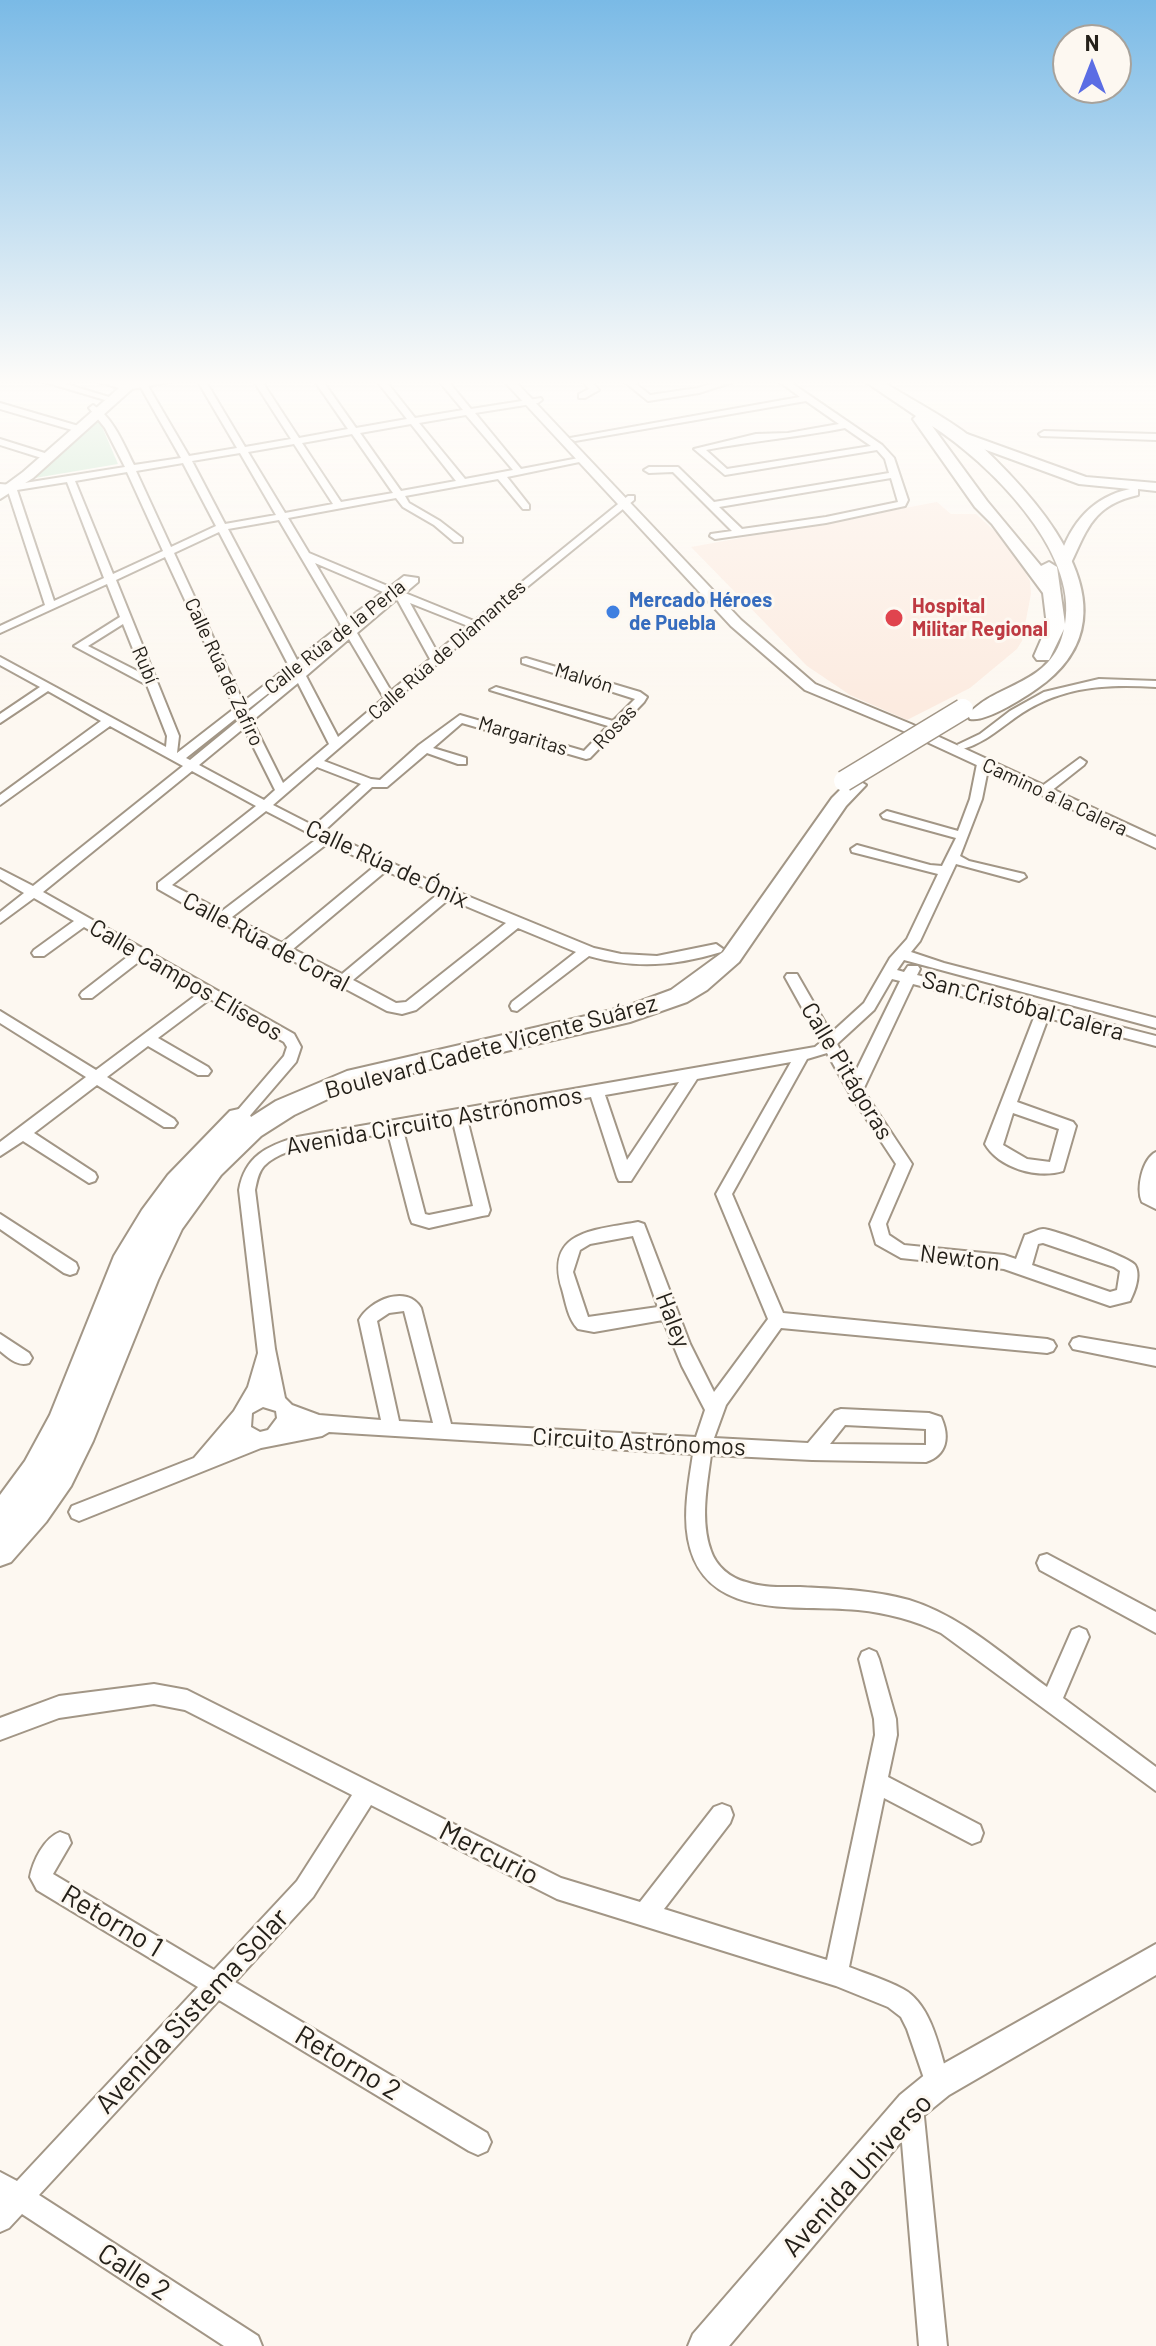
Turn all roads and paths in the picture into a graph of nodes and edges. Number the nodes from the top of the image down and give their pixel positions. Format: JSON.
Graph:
{"nodes":[{"id":1,"x":6,"y":489,"type":"edge"},
{"id":2,"x":74,"y":489,"type":"edge"},
{"id":3,"x":139,"y":489,"type":"edge"},
{"id":4,"x":201,"y":489,"type":"edge"},
{"id":5,"x":265,"y":489,"type":"edge"},
{"id":6,"x":328,"y":489,"type":"edge"},
{"id":7,"x":395,"y":489,"type":"edge"},
{"id":8,"x":422,"y":489,"type":"edge"},
{"id":9,"x":512,"y":489,"type":"edge"},
{"id":10,"x":617,"y":489,"type":"edge"},
{"id":11,"x":697,"y":489,"type":"edge"},
{"id":12,"x":807,"y":489,"type":"edge"},
{"id":13,"x":898,"y":489,"type":"edge"},
{"id":14,"x":997,"y":489,"type":"edge"},
{"id":15,"x":1011,"y":489,"type":"edge"},
{"id":16,"x":1152,"y":489,"type":"edge"},
{"id":17,"x":398,"y":494,"type":"junction"},
{"id":18,"x":627,"y":500,"type":"junction"},
{"id":19,"x":338,"y":505,"type":"junction"},
{"id":20,"x":713,"y":505,"type":"junction"},
{"id":21,"x":526,"y":507,"type":"dead end"},
{"id":22,"x":281,"y":516,"type":"junction"},
{"id":23,"x":220,"y":528,"type":"junction"},
{"id":24,"x":739,"y":532,"type":"junction"},
{"id":25,"x":715,"y":536,"type":"dead end"},
{"id":26,"x":458,"y":540,"type":"dead end"},
{"id":27,"x":168,"y":552,"type":"junction"},
{"id":28,"x":304,"y":555,"type":"junction"},
{"id":29,"x":1066,"y":560,"type":"junction"},
{"id":30,"x":111,"y":579,"type":"junction"},
{"id":31,"x":396,"y":592,"type":"junction"},
{"id":32,"x":51,"y":607,"type":"junction"},
{"id":33,"x":125,"y":618,"type":"junction"},
{"id":34,"x":476,"y":626,"type":"junction"},
{"id":35,"x":0,"y":630,"type":"edge"},
{"id":36,"x":348,"y":630,"type":"junction"},
{"id":37,"x":0,"y":660,"type":"edge"},
{"id":38,"x":436,"y":660,"type":"junction"},
{"id":39,"x":526,"y":661,"type":"dead end"},
{"id":40,"x":297,"y":671,"type":"junction"},
{"id":41,"x":153,"y":684,"type":"junction"},
{"id":42,"x":1156,"y":684,"type":"edge"},
{"id":43,"x":48,"y":686,"type":"junction"},
{"id":44,"x":496,"y":690,"type":"dead end"},
{"id":45,"x":641,"y":697,"type":"joint"},
{"id":46,"x":390,"y":699,"type":"junction"},
{"id":47,"x":243,"y":716,"type":"junction"},
{"id":48,"x":977,"y":718,"type":"junction"},
{"id":49,"x":0,"y":719,"type":"edge"},
{"id":50,"x":110,"y":720,"type":"junction"},
{"id":51,"x":616,"y":725,"type":"junction"},
{"id":52,"x":336,"y":745,"type":"junction"},
{"id":53,"x":423,"y":748,"type":"junction"},
{"id":54,"x":959,"y":748,"type":"junction"},
{"id":55,"x":586,"y":755,"type":"joint"},
{"id":56,"x":181,"y":758,"type":"junction"},
{"id":57,"x":462,"y":761,"type":"dead end"},
{"id":58,"x":316,"y":762,"type":"junction"},
{"id":59,"x":1080,"y":762,"type":"dead end"},
{"id":60,"x":983,"y":764,"type":"junction"},
{"id":61,"x":850,"y":783,"type":"junction"},
{"id":62,"x":376,"y":784,"type":"junction"},
{"id":63,"x":281,"y":791,"type":"junction"},
{"id":64,"x":1042,"y":792,"type":"junction"},
{"id":65,"x":0,"y":801,"type":"edge"},
{"id":66,"x":265,"y":805,"type":"junction"},
{"id":67,"x":887,"y":815,"type":"dead end"},
{"id":68,"x":321,"y":834,"type":"junction"},
{"id":69,"x":963,"y":836,"type":"junction"},
{"id":70,"x":1156,"y":843,"type":"edge"},
{"id":71,"x":857,"y":849,"type":"dead end"},
{"id":72,"x":950,"y":864,"type":"junction"},
{"id":73,"x":383,"y":866,"type":"junction"},
{"id":74,"x":0,"y":873,"type":"edge"},
{"id":75,"x":1019,"y":877,"type":"dead end"},
{"id":76,"x":33,"y":892,"type":"junction"},
{"id":77,"x":447,"y":894,"type":"junction"},
{"id":78,"x":0,"y":919,"type":"edge"},
{"id":79,"x":221,"y":919,"type":"junction"},
{"id":80,"x":83,"y":921,"type":"junction"},
{"id":81,"x":517,"y":922,"type":"junction"},
{"id":82,"x":913,"y":941,"type":"junction"},
{"id":83,"x":23,"y":946,"type":"dead end"},
{"id":84,"x":588,"y":949,"type":"junction"},
{"id":85,"x":716,"y":949,"type":"junction"},
{"id":86,"x":282,"y":950,"type":"junction"},
{"id":87,"x":141,"y":953,"type":"junction"},
{"id":88,"x":901,"y":954,"type":"junction"},
{"id":89,"x":917,"y":959,"type":"junction"},
{"id":90,"x":889,"y":973,"type":"junction"},
{"id":91,"x":792,"y":977,"type":"dead end"},
{"id":92,"x":910,"y":977,"type":"junction"},
{"id":93,"x":342,"y":982,"type":"junction"},
{"id":94,"x":208,"y":993,"type":"junction"},
{"id":95,"x":87,"y":995,"type":"dead end"},
{"id":96,"x":517,"y":1006,"type":"dead end"},
{"id":97,"x":1043,"y":1012,"type":"junction"},
{"id":98,"x":0,"y":1016,"type":"edge"},
{"id":99,"x":1156,"y":1023,"type":"edge"},
{"id":100,"x":147,"y":1039,"type":"junction"},
{"id":101,"x":1156,"y":1041,"type":"edge"},
{"id":102,"x":830,"y":1044,"type":"junction"},
{"id":103,"x":801,"y":1057,"type":"junction"},
{"id":104,"x":203,"y":1071,"type":"dead end"},
{"id":105,"x":692,"y":1074,"type":"junction"},
{"id":106,"x":97,"y":1077,"type":"junction"},
{"id":107,"x":855,"y":1090,"type":"junction"},
{"id":108,"x":596,"y":1091,"type":"junction"},
{"id":109,"x":1008,"y":1105,"type":"junction"},
{"id":110,"x":242,"y":1115,"type":"junction"},
{"id":111,"x":459,"y":1116,"type":"junction"},
{"id":112,"x":169,"y":1123,"type":"dead end"},
{"id":113,"x":394,"y":1127,"type":"junction"},
{"id":114,"x":22,"y":1133,"type":"junction"},
{"id":115,"x":3,"y":1144,"type":"edge"},
{"id":116,"x":1156,"y":1158,"type":"edge"},
{"id":117,"x":904,"y":1164,"type":"joint"},
{"id":118,"x":89,"y":1177,"type":"dead end"},
{"id":119,"x":1156,"y":1203,"type":"edge"},
{"id":120,"x":0,"y":1220,"type":"edge"},
{"id":121,"x":70,"y":1268,"type":"dead end"},
{"id":122,"x":1022,"y":1268,"type":"junction"},
{"id":123,"x":670,"y":1312,"type":"junction"},
{"id":124,"x":777,"y":1320,"type":"junction"},
{"id":125,"x":0,"y":1341,"type":"edge"},
{"id":126,"x":1079,"y":1344,"type":"dead end"},
{"id":127,"x":1047,"y":1346,"type":"dead end"},
{"id":128,"x":266,"y":1349,"type":"junction"},
{"id":129,"x":23,"y":1358,"type":"dead end"},
{"id":130,"x":1156,"y":1358,"type":"edge"},
{"id":131,"x":282,"y":1406,"type":"junction"},
{"id":132,"x":714,"y":1409,"type":"junction"},
{"id":133,"x":243,"y":1412,"type":"junction"},
{"id":134,"x":346,"y":1426,"type":"junction"},
{"id":135,"x":392,"y":1429,"type":"junction"},
{"id":136,"x":444,"y":1431,"type":"junction"},
{"id":137,"x":268,"y":1438,"type":"junction"},
{"id":138,"x":704,"y":1446,"type":"junction"},
{"id":139,"x":812,"y":1452,"type":"junction"},
{"id":140,"x":192,"y":1466,"type":"junction"},
{"id":141,"x":79,"y":1512,"type":"dead end"},
{"id":142,"x":0,"y":1518,"type":"edge"},
{"id":143,"x":0,"y":1551,"type":"edge"},
{"id":144,"x":1047,"y":1563,"type":"dead end"},
{"id":145,"x":1156,"y":1623,"type":"edge"},
{"id":146,"x":1079,"y":1637,"type":"dead end"},
{"id":147,"x":869,"y":1659,"type":"dead end"},
{"id":148,"x":1051,"y":1702,"type":"junction"},
{"id":149,"x":0,"y":1729,"type":"edge"},
{"id":150,"x":1156,"y":1780,"type":"edge"},
{"id":151,"x":876,"y":1782,"type":"junction"},
{"id":152,"x":367,"y":1792,"type":"junction"},
{"id":153,"x":722,"y":1815,"type":"dead end"},
{"id":154,"x":972,"y":1833,"type":"dead end"},
{"id":155,"x":60,"y":1843,"type":"dead end"},
{"id":156,"x":645,"y":1915,"type":"junction"},
{"id":157,"x":1156,"y":1959,"type":"edge"},
{"id":158,"x":836,"y":1974,"type":"junction"},
{"id":159,"x":217,"y":1984,"type":"junction"},
{"id":160,"x":938,"y":2084,"type":"junction"},
{"id":161,"x":911,"y":2106,"type":"junction"},
{"id":162,"x":478,"y":2142,"type":"dead end"},
{"id":163,"x":10,"y":2191,"type":"edge"},
{"id":164,"x":0,"y":2219,"type":"edge"},
{"id":165,"x":248,"y":2346,"type":"edge"},
{"id":166,"x":705,"y":2346,"type":"edge"},
{"id":167,"x":933,"y":2346,"type":"edge"}],
"edges":[{"from":1,"to":32,"type":"street"},
{"from":2,"to":30,"type":"street","name":"Rubí"},
{"from":3,"to":27,"type":"street","name":"Calle Rúa de Zafiro"},
{"from":4,"to":23,"type":"street"},
{"from":5,"to":22,"type":"street"},
{"from":6,"to":19,"type":"street"},
{"from":7,"to":17,"type":"street"},
{"from":8,"to":17,"type":"street"},
{"from":9,"to":21,"type":"street"},
{"from":10,"to":18,"type":"street","name":"Camino a la Calera"},
{"from":11,"to":20,"type":"street"},
{"from":12,"to":20,"type":"street"},
{"from":13,"to":24,"type":"street"},
{"from":14,"to":48,"type":"main road","name":"Boulevard Cadete Vicente Suárez"},
{"from":15,"to":29,"type":"main road","name":"Boulevard Cadete Vicente Suárez"},
{"from":16,"to":29,"type":"main road"},
{"from":17,"to":19,"type":"street"},
{"from":17,"to":26,"type":"street"},
{"from":18,"to":34,"type":"street","name":"Calle Rúa de Diamantes"},
{"from":18,"to":54,"type":"street","name":"Camino a la Calera"},
{"from":19,"to":22,"type":"street"},
{"from":20,"to":24,"type":"street"},
{"from":22,"to":23,"type":"street"},
{"from":22,"to":28,"type":"street"},
{"from":23,"to":27,"type":"street"},
{"from":23,"to":40,"type":"street"},
{"from":24,"to":25,"type":"street"},
{"from":27,"to":30,"type":"street"},
{"from":27,"to":47,"type":"street","name":"Calle Rúa de Zafiro"},
{"from":28,"to":31,"type":"street"},
{"from":28,"to":36,"type":"street"},
{"from":29,"to":48,"type":"main road","name":"Boulevard Cadete Vicente Suárez"},
{"from":30,"to":32,"type":"street"},
{"from":30,"to":33,"type":"street","name":"Rubí"},
{"from":31,"to":34,"type":"street"},
{"from":31,"to":36,"type":"street","name":"Calle Rúa de la Perla"},
{"from":31,"to":38,"type":"street"},
{"from":32,"to":35,"type":"street"},
{"from":33,"to":41,"type":"street","name":"Rubí"},
{"from":33,"to":41,"type":"street"},
{"from":34,"to":38,"type":"street","name":"Calle Rúa de Diamantes"},
{"from":36,"to":40,"type":"street","name":"Calle Rúa de la Perla"},
{"from":36,"to":46,"type":"street"},
{"from":37,"to":43,"type":"street","name":"Calle Rúa de Ónix"},
{"from":38,"to":46,"type":"street","name":"Calle Rúa de Diamantes"},
{"from":39,"to":45,"type":"street","name":"Malvón"},
{"from":40,"to":47,"type":"street","name":"Calle Rúa de la Perla"},
{"from":40,"to":52,"type":"street"},
{"from":41,"to":56,"type":"street","name":"Rubí"},
{"from":42,"to":48,"type":"street"},
{"from":43,"to":49,"type":"street"},
{"from":43,"to":50,"type":"street","name":"Calle Rúa de Ónix"},
{"from":44,"to":51,"type":"street"},
{"from":45,"to":51,"type":"street","name":"Rosas"},
{"from":46,"to":52,"type":"street","name":"Calle Rúa de Diamantes"},
{"from":47,"to":56,"type":"street","name":"Calle Rúa de la Perla"},
{"from":47,"to":63,"type":"street","name":"Calle Rúa de Zafiro"},
{"from":48,"to":54,"type":"street"},
{"from":48,"to":61,"type":"main road","name":"Boulevard Cadete Vicente Suárez"},
{"from":50,"to":56,"type":"street","name":"Calle Rúa de Ónix"},
{"from":50,"to":65,"type":"street"},
{"from":51,"to":55,"type":"street","name":"Rosas"},
{"from":52,"to":58,"type":"street","name":"Calle Rúa de Diamantes"},
{"from":53,"to":55,"type":"street","name":"Margaritas"},
{"from":53,"to":57,"type":"street"},
{"from":53,"to":62,"type":"street"},
{"from":54,"to":60,"type":"street","name":"Camino a la Calera"},
{"from":56,"to":66,"type":"street","name":"Calle Rúa de Ónix"},
{"from":56,"to":76,"type":"street","name":"Calle Rúa de la Perla"},
{"from":58,"to":62,"type":"street"},
{"from":58,"to":63,"type":"street","name":"Calle Rúa de Diamantes"},
{"from":59,"to":64,"type":"street"},
{"from":60,"to":64,"type":"street","name":"Camino a la Calera"},
{"from":60,"to":69,"type":"street","name":"Avenida Circuito Astrónomos"},
{"from":61,"to":85,"type":"main road","name":"Boulevard Cadete Vicente Suárez"},
{"from":61,"to":143,"type":"main road","name":"Boulevard Cadete Vicente Suárez"},
{"from":62,"to":68,"type":"street"},
{"from":63,"to":66,"type":"street","name":"Calle Rúa de Diamantes"},
{"from":64,"to":70,"type":"street","name":"Camino a la Calera"},
{"from":66,"to":68,"type":"street","name":"Calle Rúa de Ónix"},
{"from":66,"to":79,"type":"street","name":"Calle Rúa de Coral"},
{"from":67,"to":69,"type":"street"},
{"from":68,"to":73,"type":"street","name":"Calle Rúa de Ónix"},
{"from":68,"to":79,"type":"street"},
{"from":69,"to":72,"type":"street","name":"Avenida Circuito Astrónomos"},
{"from":71,"to":72,"type":"street"},
{"from":72,"to":75,"type":"street"},
{"from":72,"to":82,"type":"street","name":"Avenida Circuito Astrónomos"},
{"from":73,"to":77,"type":"street","name":"Calle Rúa de Ónix"},
{"from":73,"to":86,"type":"street"},
{"from":74,"to":76,"type":"street","name":"Calle Campos Elíseos"},
{"from":76,"to":78,"type":"street","name":"Calle Rúa de la Perla"},
{"from":76,"to":80,"type":"street","name":"Calle Campos Elíseos"},
{"from":77,"to":81,"type":"street","name":"Calle Rúa de Ónix"},
{"from":77,"to":93,"type":"street"},
{"from":79,"to":86,"type":"street","name":"Calle Rúa de Coral"},
{"from":80,"to":83,"type":"street"},
{"from":80,"to":87,"type":"street","name":"Calle Campos Elíseos"},
{"from":81,"to":84,"type":"street","name":"Calle Rúa de Ónix"},
{"from":81,"to":93,"type":"street","name":"Calle Rúa de Coral"},
{"from":82,"to":88,"type":"street","name":"Avenida Circuito Astrónomos"},
{"from":82,"to":89,"type":"street"},
{"from":84,"to":85,"type":"street","name":"Calle Rúa de Ónix"},
{"from":84,"to":96,"type":"street"},
{"from":85,"to":110,"type":"main road","name":"Boulevard Cadete Vicente Suárez"},
{"from":86,"to":93,"type":"street","name":"Calle Rúa de Coral"},
{"from":87,"to":94,"type":"street","name":"Calle Campos Elíseos"},
{"from":87,"to":95,"type":"street"},
{"from":88,"to":89,"type":"street"},
{"from":88,"to":90,"type":"street","name":"Avenida Circuito Astrónomos"},
{"from":89,"to":92,"type":"street"},
{"from":89,"to":99,"type":"street"},
{"from":90,"to":92,"type":"street","name":"San Cristóbal Calera"},
{"from":90,"to":102,"type":"street","name":"Avenida Circuito Astrónomos"},
{"from":91,"to":102,"type":"street","name":"Calle Pitágoras"},
{"from":92,"to":97,"type":"street","name":"San Cristóbal Calera"},
{"from":92,"to":107,"type":"street"},
{"from":94,"to":100,"type":"street"},
{"from":94,"to":110,"type":"street","name":"Calle Campos Elíseos"},
{"from":97,"to":101,"type":"street","name":"San Cristóbal Calera"},
{"from":97,"to":109,"type":"street"},
{"from":98,"to":106,"type":"street"},
{"from":100,"to":104,"type":"street"},
{"from":100,"to":106,"type":"street"},
{"from":102,"to":103,"type":"street","name":"Avenida Circuito Astrónomos"},
{"from":102,"to":107,"type":"street","name":"Calle Pitágoras"},
{"from":103,"to":105,"type":"street","name":"Avenida Circuito Astrónomos"},
{"from":103,"to":124,"type":"street"},
{"from":105,"to":108,"type":"street","name":"Avenida Circuito Astrónomos"},
{"from":105,"to":108,"type":"street"},
{"from":106,"to":112,"type":"street"},
{"from":106,"to":114,"type":"street"},
{"from":107,"to":117,"type":"street","name":"Calle Pitágoras"},
{"from":108,"to":111,"type":"street","name":"Avenida Circuito Astrónomos"},
{"from":109,"to":109,"type":"street"},
{"from":110,"to":142,"type":"main road","name":"Boulevard Cadete Vicente Suárez"},
{"from":111,"to":113,"type":"street","name":"Avenida Circuito Astrónomos"},
{"from":111,"to":113,"type":"street"},
{"from":113,"to":128,"type":"street","name":"Avenida Circuito Astrónomos"},
{"from":114,"to":115,"type":"street"},
{"from":114,"to":118,"type":"street"},
{"from":116,"to":119,"type":"street"},
{"from":117,"to":122,"type":"street","name":"Newton"},
{"from":120,"to":121,"type":"street"},
{"from":122,"to":122,"type":"street","name":"Newton"},
{"from":123,"to":123,"type":"street","name":"Haley"},
{"from":123,"to":132,"type":"street","name":"Haley"},
{"from":124,"to":127,"type":"street"},
{"from":124,"to":132,"type":"street"},
{"from":125,"to":129,"type":"street"},
{"from":126,"to":130,"type":"street"},
{"from":128,"to":131,"type":"street","name":"Avenida Circuito Astrónomos"},
{"from":128,"to":133,"type":"street","name":"Avenida Circuito Astrónomos"},
{"from":131,"to":133,"type":"street"},
{"from":131,"to":134,"type":"street","name":"Circuito Astrónomos"},
{"from":131,"to":137,"type":"street"},
{"from":132,"to":138,"type":"street"},
{"from":133,"to":137,"type":"street"},
{"from":133,"to":140,"type":"street","name":"Circuito Astrónomos"},
{"from":134,"to":135,"type":"street","name":"Circuito Astrónomos"},
{"from":134,"to":137,"type":"street","name":"Circuito Astrónomos"},
{"from":135,"to":136,"type":"street","name":"Circuito Astrónomos"},
{"from":135,"to":136,"type":"street"},
{"from":136,"to":138,"type":"street","name":"Circuito Astrónomos"},
{"from":137,"to":140,"type":"street","name":"Circuito Astrónomos"},
{"from":138,"to":139,"type":"street","name":"Circuito Astrónomos"},
{"from":138,"to":148,"type":"street"},
{"from":139,"to":139,"type":"street","name":"Circuito Astrónomos"},
{"from":140,"to":141,"type":"street","name":"Circuito Astrónomos"},
{"from":144,"to":145,"type":"street"},
{"from":146,"to":148,"type":"street"},
{"from":147,"to":151,"type":"street"},
{"from":148,"to":150,"type":"street"},
{"from":149,"to":152,"type":"street","name":"Mercurio"},
{"from":151,"to":154,"type":"street"},
{"from":151,"to":158,"type":"street"},
{"from":152,"to":156,"type":"street","name":"Mercurio"},
{"from":152,"to":159,"type":"street","name":"Avenida Sistema Solar"},
{"from":153,"to":156,"type":"street"},
{"from":155,"to":159,"type":"street","name":"Retorno 1"},
{"from":156,"to":158,"type":"street","name":"Mercurio"},
{"from":157,"to":160,"type":"street","name":"Avenida Universo"},
{"from":158,"to":160,"type":"street","name":"Mercurio"},
{"from":159,"to":162,"type":"street","name":"Retorno 2"},
{"from":159,"to":163,"type":"street","name":"Avenida Sistema Solar"},
{"from":160,"to":161,"type":"street","name":"Avenida Universo"},
{"from":161,"to":166,"type":"street","name":"Avenida Universo"},
{"from":161,"to":167,"type":"street"},
{"from":163,"to":164,"type":"street","name":"Avenida Sistema Solar"},
{"from":163,"to":165,"type":"street","name":"Calle 2"}]}
